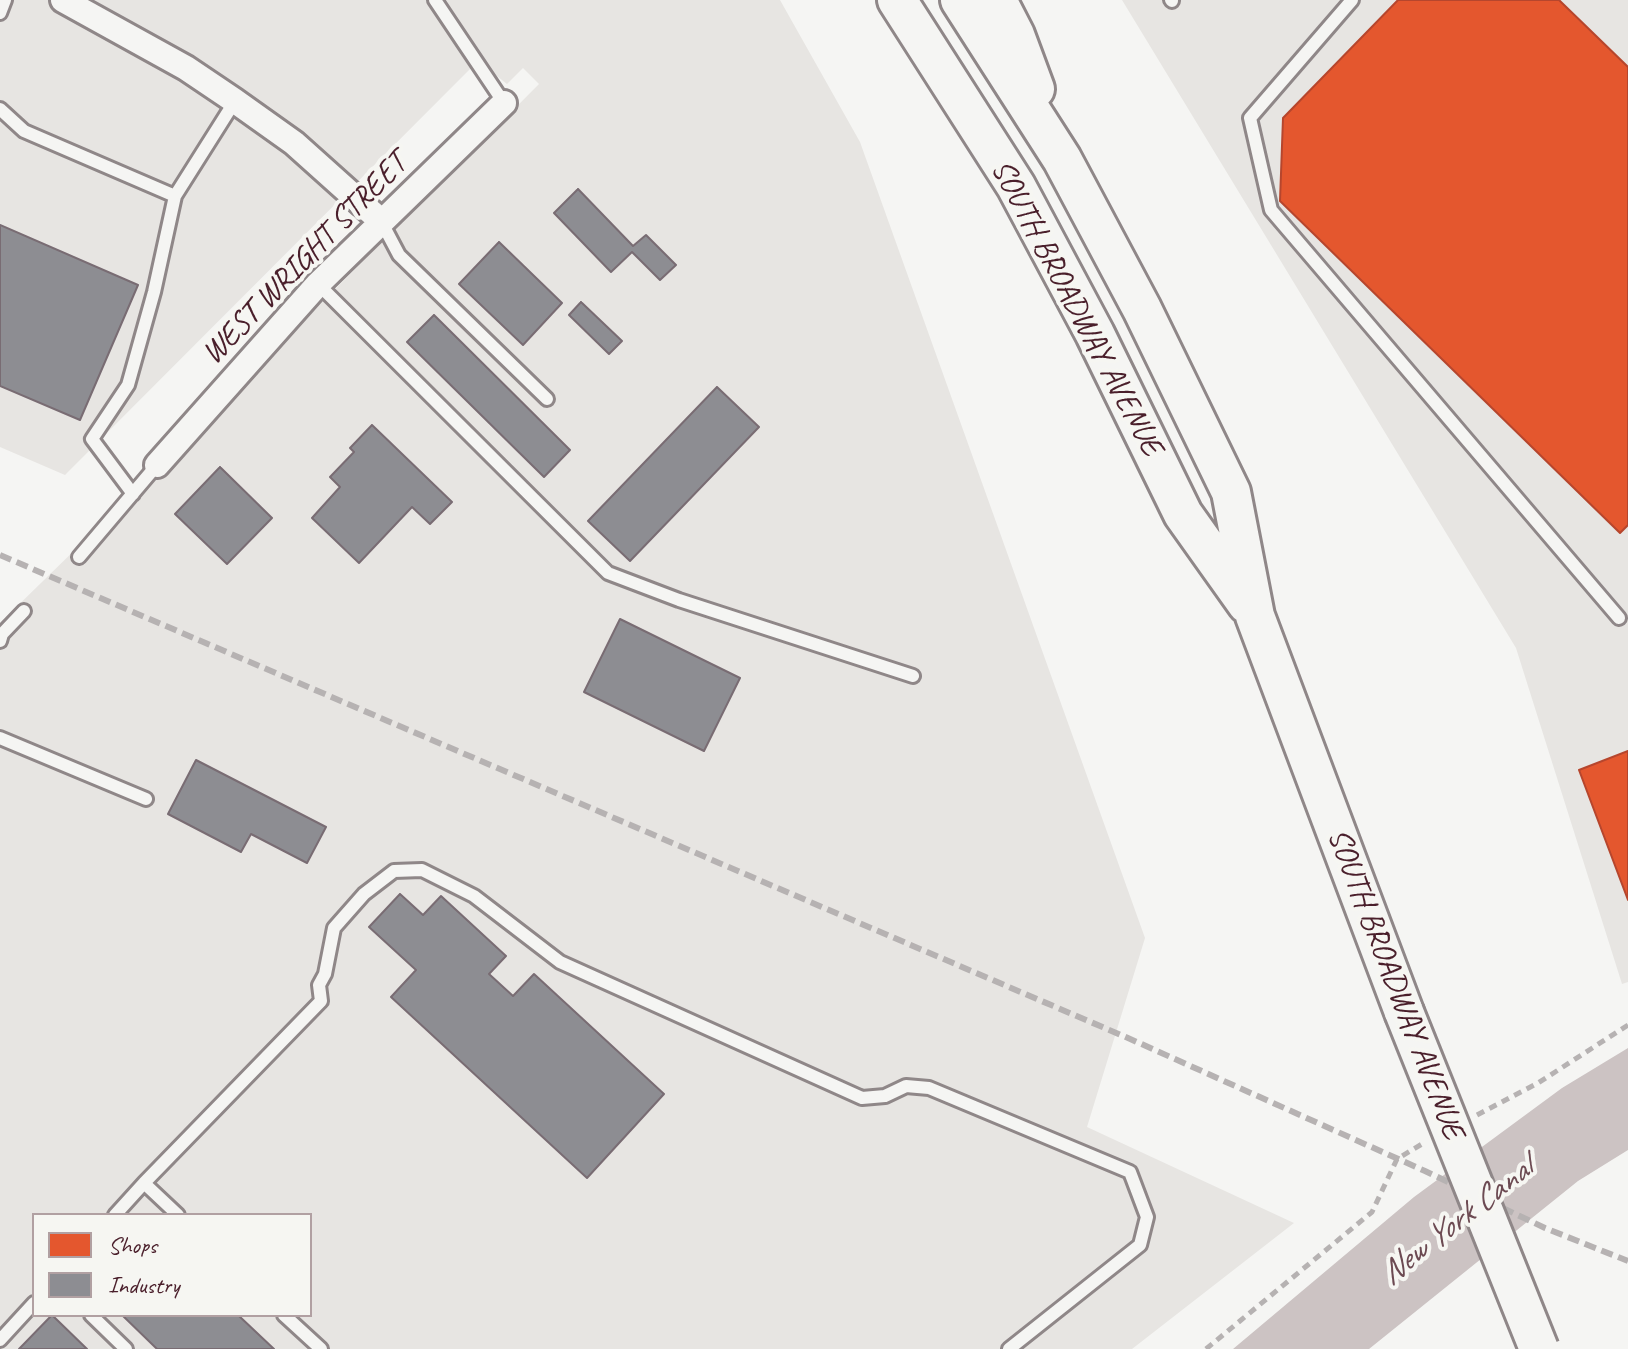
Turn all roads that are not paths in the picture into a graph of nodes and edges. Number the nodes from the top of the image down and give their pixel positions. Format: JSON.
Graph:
{"nodes":[{"id":1,"x":5,"y":0,"type":"edge"},
{"id":2,"x":63,"y":0,"type":"edge"},
{"id":3,"x":435,"y":0,"type":"edge"},
{"id":4,"x":897,"y":0,"type":"edge"},
{"id":5,"x":960,"y":0,"type":"edge"},
{"id":6,"x":997,"y":0,"type":"edge"},
{"id":7,"x":1352,"y":0,"type":"edge"},
{"id":8,"x":89,"y":5,"type":"edge"},
{"id":9,"x":0,"y":13,"type":"edge"},
{"id":10,"x":235,"y":101,"type":"junction"},
{"id":11,"x":504,"y":103,"type":"joint"},
{"id":12,"x":0,"y":109,"type":"edge"},
{"id":13,"x":1062,"y":159,"type":"junction"},
{"id":14,"x":175,"y":196,"type":"junction"},
{"id":15,"x":381,"y":221,"type":"junction"},
{"id":16,"x":318,"y":284,"type":"junction"},
{"id":17,"x":547,"y":399,"type":"dead end"},
{"id":18,"x":157,"y":465,"type":"joint"},
{"id":19,"x":133,"y":494,"type":"junction"},
{"id":20,"x":79,"y":557,"type":"dead end"},
{"id":21,"x":24,"y":611,"type":"dead end"},
{"id":22,"x":1255,"y":616,"type":"junction"},
{"id":23,"x":1619,"y":618,"type":"dead end"},
{"id":24,"x":0,"y":641,"type":"edge"},
{"id":25,"x":913,"y":676,"type":"dead end"},
{"id":26,"x":0,"y":738,"type":"edge"},
{"id":27,"x":146,"y":799,"type":"dead end"},
{"id":28,"x":144,"y":1183,"type":"junction"},
{"id":29,"x":117,"y":1213,"type":"edge"},
{"id":30,"x":176,"y":1213,"type":"edge"},
{"id":31,"x":32,"y":1305,"type":"edge"},
{"id":32,"x":93,"y":1317,"type":"edge"},
{"id":33,"x":286,"y":1317,"type":"edge"},
{"id":34,"x":0,"y":1340,"type":"edge"},
{"id":35,"x":126,"y":1349,"type":"edge"},
{"id":36,"x":321,"y":1349,"type":"edge"},
{"id":37,"x":1009,"y":1349,"type":"edge"},
{"id":38,"x":1539,"y":1349,"type":"edge"}],
"edges":[{"from":1,"to":9,"type":"lane"},
{"from":2,"to":8,"type":"street"},
{"from":3,"to":11,"type":"lane"},
{"from":4,"to":22,"type":"main road","name":"SOUTH BROADWAY AVENUE"},
{"from":5,"to":13,"type":"main road","name":"SOUTH BROADWAY AVENUE"},
{"from":6,"to":13,"type":"main road"},
{"from":7,"to":23,"type":"lane"},
{"from":8,"to":10,"type":"street"},
{"from":10,"to":14,"type":"lane"},
{"from":10,"to":15,"type":"street"},
{"from":11,"to":15,"type":"street","name":"WEST WRIGHT STREET"},
{"from":12,"to":14,"type":"lane"},
{"from":13,"to":22,"type":"main road","name":"SOUTH BROADWAY AVENUE"},
{"from":14,"to":19,"type":"lane"},
{"from":15,"to":16,"type":"street","name":"WEST WRIGHT STREET"},
{"from":15,"to":17,"type":"lane"},
{"from":16,"to":18,"type":"street","name":"WEST WRIGHT STREET"},
{"from":16,"to":25,"type":"lane"},
{"from":18,"to":19,"type":"lane"},
{"from":19,"to":20,"type":"lane"},
{"from":21,"to":24,"type":"lane"},
{"from":22,"to":38,"type":"main road","name":"SOUTH BROADWAY AVENUE","bridge":true},
{"from":26,"to":27,"type":"lane"},
{"from":28,"to":29,"type":"lane"},
{"from":28,"to":30,"type":"lane"},
{"from":28,"to":37,"type":"lane"},
{"from":31,"to":34,"type":"lane"},
{"from":32,"to":35,"type":"lane"},
{"from":33,"to":36,"type":"lane"}]}
